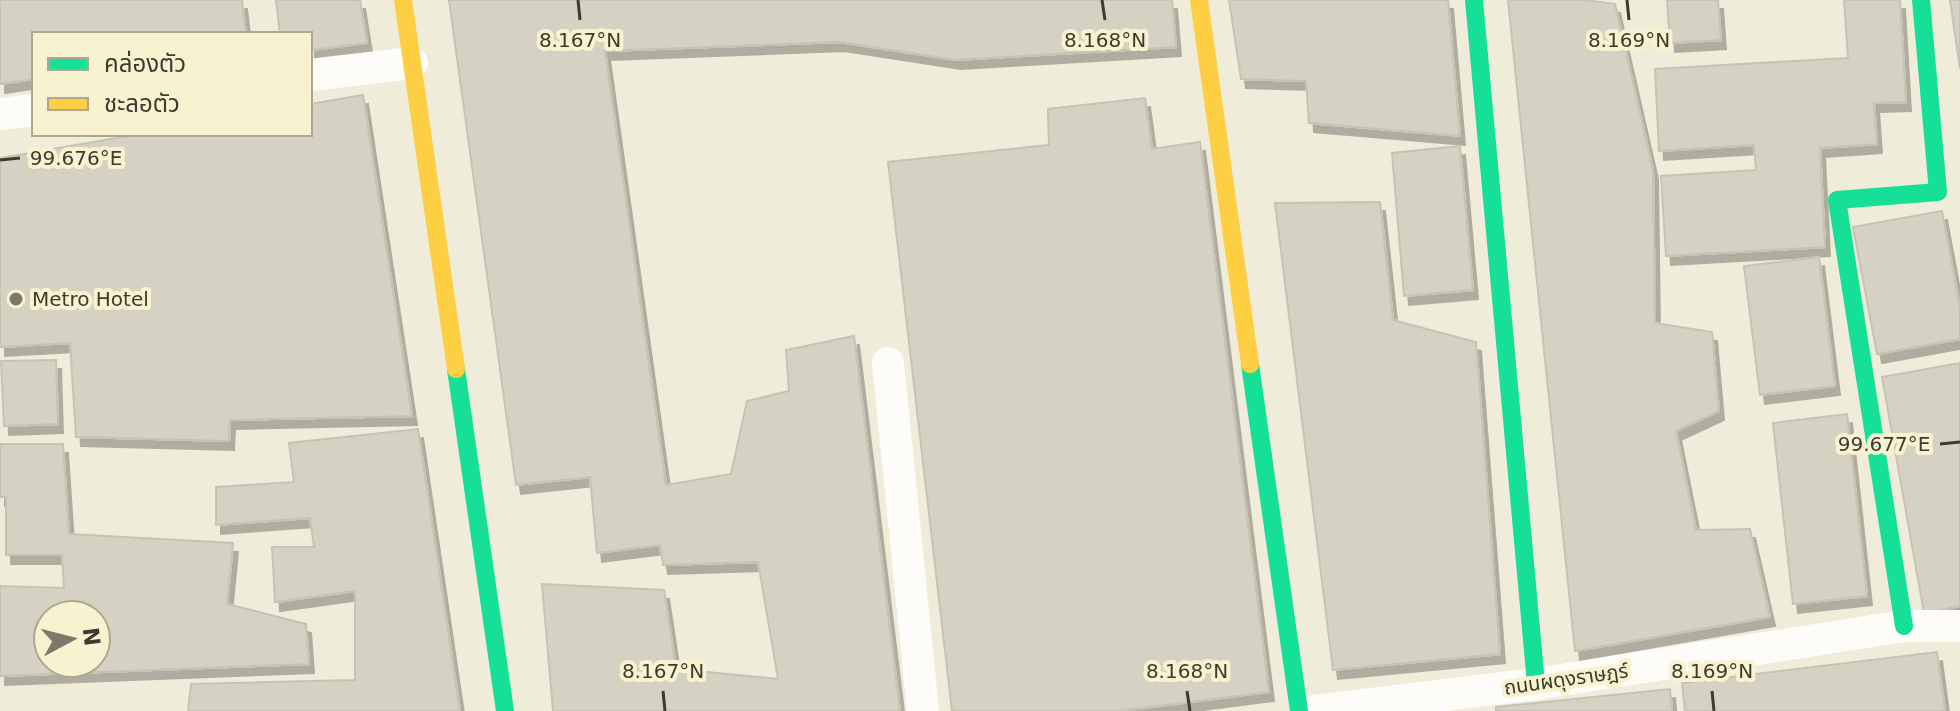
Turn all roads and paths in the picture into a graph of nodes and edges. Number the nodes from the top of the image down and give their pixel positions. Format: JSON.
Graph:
{"nodes":[{"id":1,"x":403,"y":0,"type":"edge"},
{"id":2,"x":1199,"y":0,"type":"edge"},
{"id":3,"x":1474,"y":0,"type":"edge"},
{"id":4,"x":1921,"y":0,"type":"edge"},
{"id":5,"x":412,"y":63,"type":"junction"},
{"id":6,"x":312,"y":75,"type":"edge"},
{"id":7,"x":32,"y":110,"type":"edge"},
{"id":8,"x":0,"y":114,"type":"edge"},
{"id":9,"x":888,"y":363,"type":"dead end"},
{"id":10,"x":1904,"y":626,"type":"junction"},
{"id":11,"x":1960,"y":626,"type":"edge"},
{"id":12,"x":1536,"y":684,"type":"junction"},
{"id":13,"x":505,"y":711,"type":"edge"},
{"id":14,"x":923,"y":711,"type":"edge"},
{"id":15,"x":1299,"y":711,"type":"edge"},
{"id":16,"x":1314,"y":711,"type":"edge"}],
"edges":[{"from":1,"to":5,"type":"street"},
{"from":2,"to":15,"type":"street"},
{"from":3,"to":12,"type":"street"},
{"from":4,"to":10,"type":"street"},
{"from":5,"to":6,"type":"street"},
{"from":5,"to":13,"type":"street"},
{"from":7,"to":8,"type":"street"},
{"from":9,"to":14,"type":"street"},
{"from":10,"to":11,"type":"street","name":"ถนนผดุงราษฎร์"},
{"from":10,"to":12,"type":"street","name":"ถนนผดุงราษฎร์"},
{"from":12,"to":16,"type":"street","name":"ถนนผดุงราษฎร์"}]}
